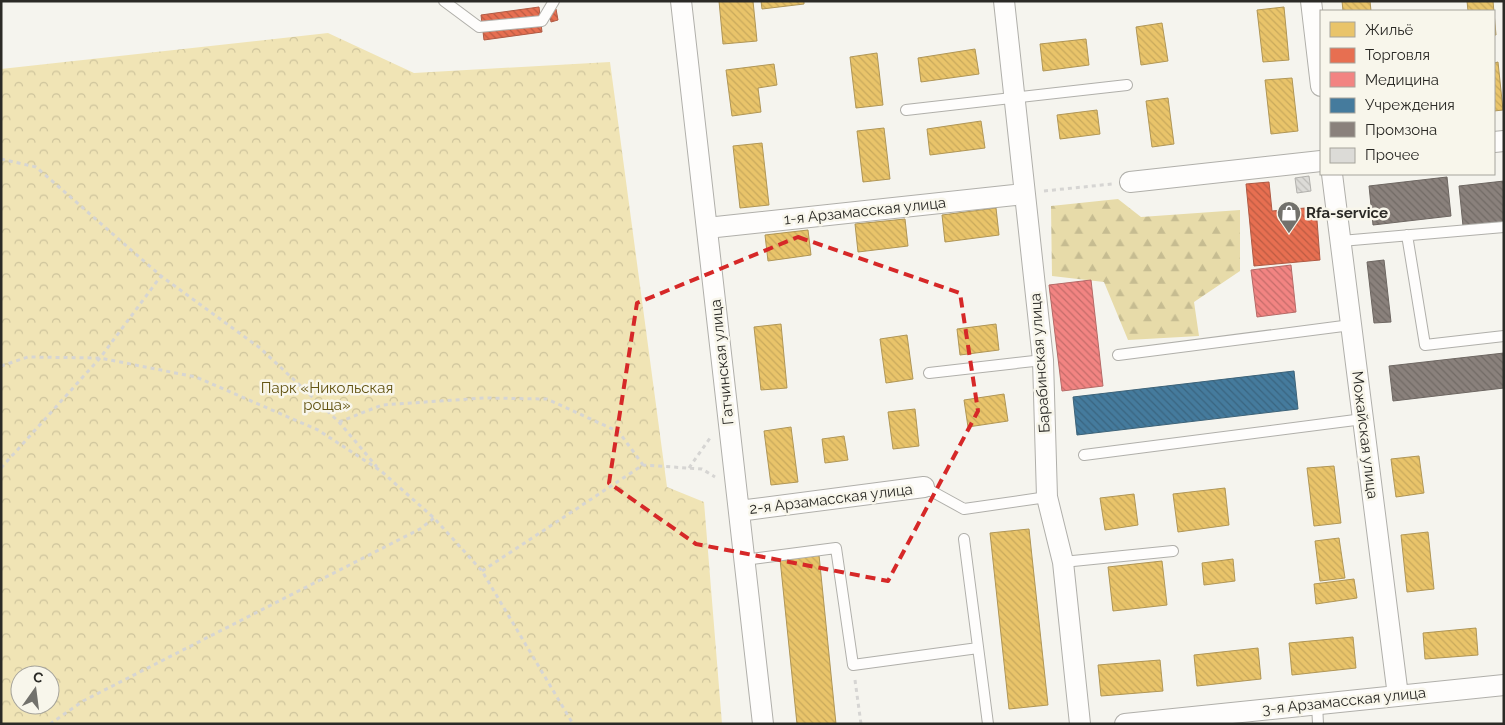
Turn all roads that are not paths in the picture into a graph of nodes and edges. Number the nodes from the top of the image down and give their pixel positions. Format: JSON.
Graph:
{"nodes":[{"id":1,"x":444,"y":1,"type":"edge"},
{"id":2,"x":554,"y":1,"type":"edge"},
{"id":3,"x":681,"y":1,"type":"edge"},
{"id":4,"x":1004,"y":1,"type":"edge"},
{"id":5,"x":1311,"y":1,"type":"edge"},
{"id":6,"x":1320,"y":78,"type":"edge"},
{"id":7,"x":1127,"y":85,"type":"dead end"},
{"id":8,"x":1015,"y":98,"type":"junction"},
{"id":9,"x":906,"y":110,"type":"dead end"},
{"id":10,"x":1320,"y":161,"type":"edge"},
{"id":11,"x":1332,"y":175,"type":"edge"},
{"id":12,"x":1130,"y":182,"type":"road end"},
{"id":13,"x":1024,"y":194,"type":"junction"},
{"id":14,"x":1504,"y":227,"type":"edge"},
{"id":15,"x":707,"y":228,"type":"junction"},
{"id":16,"x":1406,"y":235,"type":"junction"},
{"id":17,"x":1341,"y":241,"type":"junction"},
{"id":18,"x":1351,"y":325,"type":"junction"},
{"id":19,"x":1504,"y":336,"type":"edge"},
{"id":20,"x":1118,"y":355,"type":"dead end"},
{"id":21,"x":1043,"y":360,"type":"junction"},
{"id":22,"x":929,"y":373,"type":"dead end"},
{"id":23,"x":1363,"y":418,"type":"junction"},
{"id":24,"x":1084,"y":456,"type":"dead end"},
{"id":25,"x":924,"y":487,"type":"joint"},
{"id":26,"x":1047,"y":498,"type":"junction"},
{"id":27,"x":739,"y":511,"type":"junction"},
{"id":28,"x":964,"y":539,"type":"dead end"},
{"id":29,"x":1172,"y":551,"type":"dead end"},
{"id":30,"x":744,"y":560,"type":"junction"},
{"id":31,"x":1063,"y":562,"type":"junction"},
{"id":32,"x":978,"y":648,"type":"junction"},
{"id":33,"x":1504,"y":685,"type":"edge"},
{"id":34,"x":1398,"y":696,"type":"junction"},
{"id":35,"x":1317,"y":714,"type":"edge"},
{"id":36,"x":763,"y":724,"type":"edge"},
{"id":37,"x":988,"y":724,"type":"edge"},
{"id":38,"x":1080,"y":724,"type":"edge"},
{"id":39,"x":1125,"y":724,"type":"edge"}],
"edges":[{"from":1,"to":2,"type":"lane"},
{"from":3,"to":15,"type":"street","name":"Гатчинская улица"},
{"from":4,"to":8,"type":"street","name":"Барабинская улица"},
{"from":5,"to":6,"type":"street"},
{"from":7,"to":8,"type":"lane"},
{"from":8,"to":9,"type":"lane"},
{"from":8,"to":13,"type":"street","name":"Барабинская улица"},
{"from":10,"to":12,"type":"street"},
{"from":11,"to":17,"type":"street","name":"Можайская улица"},
{"from":13,"to":15,"type":"street","name":"1-я Арзамасская улица"},
{"from":13,"to":21,"type":"street","name":"Барабинская улица"},
{"from":14,"to":16,"type":"lane"},
{"from":15,"to":27,"type":"street","name":"Гатчинская улица"},
{"from":16,"to":17,"type":"lane"},
{"from":16,"to":19,"type":"lane"},
{"from":17,"to":18,"type":"street","name":"Можайская улица"},
{"from":18,"to":20,"type":"lane"},
{"from":18,"to":23,"type":"street","name":"Можайская улица"},
{"from":21,"to":22,"type":"lane"},
{"from":21,"to":26,"type":"street","name":"Барабинская улица"},
{"from":23,"to":24,"type":"lane"},
{"from":23,"to":34,"type":"street","name":"Можайская улица"},
{"from":25,"to":26,"type":"lane"},
{"from":25,"to":27,"type":"street","name":"2-я Арзамасская улица"},
{"from":26,"to":31,"type":"street","name":"Барабинская улица"},
{"from":27,"to":30,"type":"street","name":"Гатчинская улица"},
{"from":28,"to":32,"type":"lane"},
{"from":29,"to":31,"type":"lane"},
{"from":30,"to":32,"type":"lane"},
{"from":30,"to":36,"type":"street","name":"Гатчинская улица"},
{"from":31,"to":38,"type":"street","name":"Барабинская улица"},
{"from":32,"to":37,"type":"lane"},
{"from":33,"to":34,"type":"street","name":"3-я Арзамасская улица"},
{"from":34,"to":35,"type":"street","name":"3-я Арзамасская улица"},
{"from":35,"to":39,"type":"street","name":"3-я Арзамасская улица"}]}
